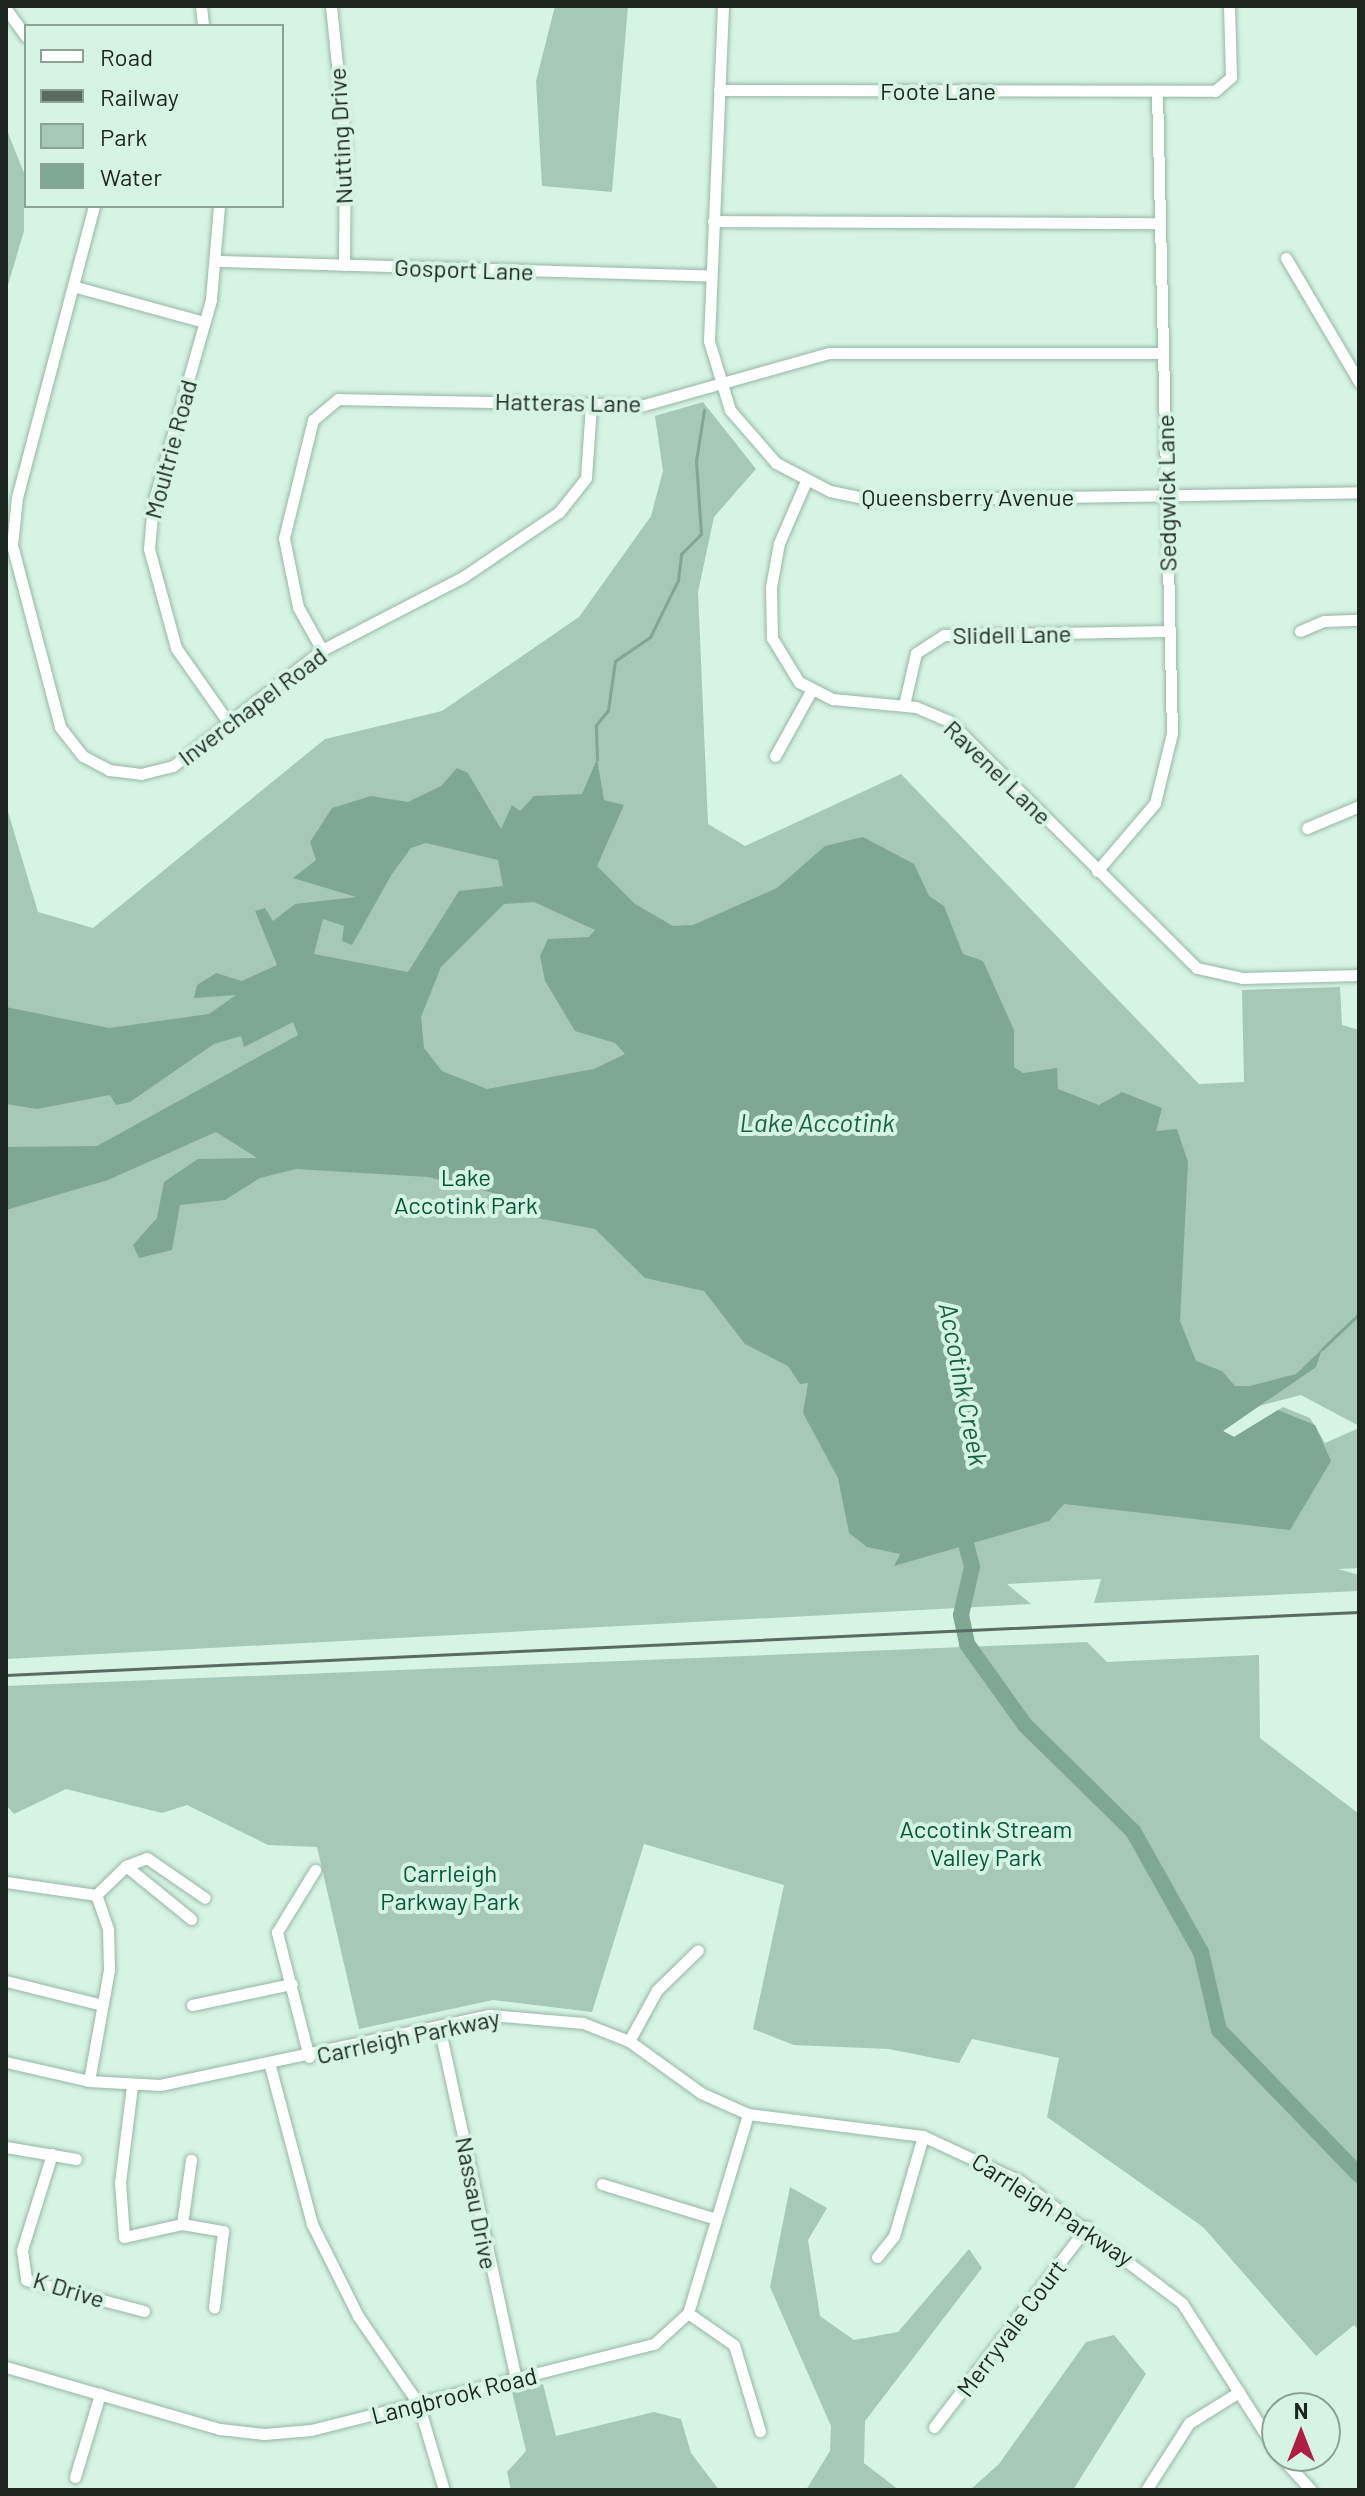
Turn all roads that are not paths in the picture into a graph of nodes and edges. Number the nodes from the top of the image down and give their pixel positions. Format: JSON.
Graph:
{"nodes":[{"id":1,"x":331,"y":6,"type":"edge"},
{"id":2,"x":723,"y":6,"type":"edge"},
{"id":3,"x":1229,"y":6,"type":"edge"},
{"id":4,"x":6,"y":9,"type":"edge"},
{"id":5,"x":24,"y":34,"type":"edge"},
{"id":6,"x":719,"y":90,"type":"junction"},
{"id":7,"x":1157,"y":92,"type":"junction"},
{"id":8,"x":94,"y":208,"type":"edge"},
{"id":9,"x":219,"y":208,"type":"edge"},
{"id":10,"x":713,"y":221,"type":"junction"},
{"id":11,"x":1160,"y":223,"type":"junction"},
{"id":12,"x":1286,"y":258,"type":"dead end"},
{"id":13,"x":218,"y":261,"type":"junction"},
{"id":14,"x":344,"y":265,"type":"junction"},
{"id":15,"x":711,"y":276,"type":"junction"},
{"id":16,"x":76,"y":287,"type":"junction"},
{"id":17,"x":204,"y":322,"type":"junction"},
{"id":18,"x":1163,"y":353,"type":"junction"},
{"id":19,"x":1359,"y":382,"type":"edge"},
{"id":20,"x":718,"y":383,"type":"junction"},
{"id":21,"x":591,"y":405,"type":"junction"},
{"id":22,"x":806,"y":481,"type":"junction"},
{"id":23,"x":1359,"y":492,"type":"edge"},
{"id":24,"x":11,"y":495,"type":"edge"},
{"id":25,"x":1167,"y":496,"type":"junction"},
{"id":26,"x":1359,"y":620,"type":"edge"},
{"id":27,"x":1169,"y":631,"type":"junction"},
{"id":28,"x":1300,"y":631,"type":"dead end"},
{"id":29,"x":322,"y":650,"type":"junction"},
{"id":30,"x":811,"y":691,"type":"junction"},
{"id":31,"x":904,"y":705,"type":"junction"},
{"id":32,"x":228,"y":722,"type":"junction"},
{"id":33,"x":775,"y":756,"type":"dead end"},
{"id":34,"x":1359,"y":806,"type":"edge"},
{"id":35,"x":1307,"y":828,"type":"dead end"},
{"id":36,"x":1097,"y":871,"type":"junction"},
{"id":37,"x":1359,"y":975,"type":"edge"},
{"id":38,"x":126,"y":1866,"type":"junction"},
{"id":39,"x":315,"y":1870,"type":"dead end"},
{"id":40,"x":6,"y":1882,"type":"edge"},
{"id":41,"x":96,"y":1895,"type":"junction"},
{"id":42,"x":205,"y":1898,"type":"dead end"},
{"id":43,"x":191,"y":1919,"type":"dead end"},
{"id":44,"x":698,"y":1950,"type":"dead end"},
{"id":45,"x":6,"y":1981,"type":"edge"},
{"id":46,"x":292,"y":1984,"type":"junction"},
{"id":47,"x":102,"y":2005,"type":"junction"},
{"id":48,"x":192,"y":2005,"type":"dead end"},
{"id":49,"x":439,"y":2026,"type":"junction"},
{"id":50,"x":629,"y":2041,"type":"junction"},
{"id":51,"x":309,"y":2057,"type":"junction"},
{"id":52,"x":6,"y":2062,"type":"edge"},
{"id":53,"x":270,"y":2066,"type":"junction"},
{"id":54,"x":89,"y":2081,"type":"junction"},
{"id":55,"x":132,"y":2086,"type":"junction"},
{"id":56,"x":748,"y":2114,"type":"junction"},
{"id":57,"x":923,"y":2136,"type":"junction"},
{"id":58,"x":6,"y":2147,"type":"edge"},
{"id":59,"x":52,"y":2154,"type":"junction"},
{"id":60,"x":76,"y":2159,"type":"dead end"},
{"id":61,"x":191,"y":2160,"type":"dead end"},
{"id":62,"x":602,"y":2184,"type":"dead end"},
{"id":63,"x":716,"y":2219,"type":"junction"},
{"id":64,"x":182,"y":2224,"type":"junction"},
{"id":65,"x":1087,"y":2227,"type":"junction"},
{"id":66,"x":877,"y":2257,"type":"dead end"},
{"id":67,"x":214,"y":2307,"type":"dead end"},
{"id":68,"x":144,"y":2311,"type":"dead end"},
{"id":69,"x":688,"y":2313,"type":"junction"},
{"id":70,"x":6,"y":2367,"type":"edge"},
{"id":71,"x":516,"y":2379,"type":"junction"},
{"id":72,"x":1239,"y":2392,"type":"junction"},
{"id":73,"x":100,"y":2394,"type":"junction"},
{"id":74,"x":418,"y":2403,"type":"junction"},
{"id":75,"x":1261,"y":2426,"type":"edge"},
{"id":76,"x":934,"y":2427,"type":"dead end"},
{"id":77,"x":760,"y":2431,"type":"dead end"},
{"id":78,"x":1295,"y":2472,"type":"edge"},
{"id":79,"x":75,"y":2477,"type":"dead end"},
{"id":80,"x":444,"y":2490,"type":"edge"},
{"id":81,"x":1146,"y":2490,"type":"edge"},
{"id":82,"x":1311,"y":2490,"type":"edge"}],
"edges":[{"from":1,"to":14,"type":"street","name":"Nutting Drive"},
{"from":2,"to":6,"type":"street","name":"Queensberry Avenue"},
{"from":3,"to":7,"type":"street","name":"Foote Lane"},
{"from":4,"to":5,"type":"street"},
{"from":6,"to":7,"type":"street","name":"Foote Lane"},
{"from":6,"to":10,"type":"street","name":"Queensberry Avenue"},
{"from":7,"to":11,"type":"street","name":"Sedgwick Lane"},
{"from":8,"to":16,"type":"street","name":"Inverchapel Road"},
{"from":9,"to":13,"type":"street","name":"Moultrie Road"},
{"from":10,"to":11,"type":"street"},
{"from":10,"to":15,"type":"street","name":"Queensberry Avenue"},
{"from":11,"to":18,"type":"street","name":"Sedgwick Lane"},
{"from":12,"to":19,"type":"street"},
{"from":13,"to":14,"type":"street","name":"Gosport Lane"},
{"from":13,"to":17,"type":"street","name":"Moultrie Road"},
{"from":14,"to":15,"type":"street","name":"Gosport Lane"},
{"from":15,"to":20,"type":"street","name":"Queensberry Avenue"},
{"from":16,"to":17,"type":"street"},
{"from":16,"to":24,"type":"street","name":"Inverchapel Road"},
{"from":17,"to":32,"type":"street","name":"Moultrie Road"},
{"from":18,"to":20,"type":"street","name":"Hatteras Lane"},
{"from":18,"to":25,"type":"street","name":"Sedgwick Lane"},
{"from":20,"to":21,"type":"street","name":"Hatteras Lane"},
{"from":20,"to":22,"type":"street","name":"Queensberry Avenue"},
{"from":21,"to":29,"type":"street","name":"Inverchapel Road"},
{"from":21,"to":29,"type":"street","name":"Hatteras Lane"},
{"from":22,"to":25,"type":"street","name":"Queensberry Avenue"},
{"from":22,"to":30,"type":"street"},
{"from":23,"to":25,"type":"street","name":"Queensberry Avenue"},
{"from":24,"to":32,"type":"street","name":"Inverchapel Road"},
{"from":25,"to":27,"type":"street","name":"Sedgwick Lane"},
{"from":26,"to":28,"type":"street"},
{"from":27,"to":31,"type":"street","name":"Slidell Lane"},
{"from":27,"to":36,"type":"street","name":"Sedgwick Lane"},
{"from":29,"to":32,"type":"street","name":"Inverchapel Road"},
{"from":30,"to":31,"type":"street","name":"Ravenel Lane"},
{"from":30,"to":33,"type":"street"},
{"from":31,"to":36,"type":"street","name":"Ravenel Lane"},
{"from":34,"to":35,"type":"street"},
{"from":36,"to":37,"type":"street","name":"Ravenel Lane"},
{"from":38,"to":41,"type":"street"},
{"from":38,"to":42,"type":"street"},
{"from":38,"to":43,"type":"street"},
{"from":39,"to":46,"type":"street"},
{"from":40,"to":41,"type":"street"},
{"from":41,"to":47,"type":"street"},
{"from":44,"to":50,"type":"street"},
{"from":45,"to":47,"type":"street"},
{"from":46,"to":48,"type":"street"},
{"from":46,"to":51,"type":"street"},
{"from":47,"to":54,"type":"street"},
{"from":49,"to":50,"type":"street","name":"Carrleigh Parkway"},
{"from":49,"to":51,"type":"street","name":"Carrleigh Parkway"},
{"from":49,"to":71,"type":"street","name":"Nassau Drive"},
{"from":50,"to":56,"type":"street","name":"Carrleigh Parkway"},
{"from":51,"to":53,"type":"street","name":"Carrleigh Parkway"},
{"from":52,"to":54,"type":"street","name":"Carrleigh Parkway"},
{"from":53,"to":55,"type":"street","name":"Carrleigh Parkway"},
{"from":53,"to":74,"type":"street"},
{"from":54,"to":55,"type":"street","name":"Carrleigh Parkway"},
{"from":55,"to":64,"type":"street"},
{"from":56,"to":57,"type":"street","name":"Carrleigh Parkway"},
{"from":56,"to":63,"type":"street"},
{"from":57,"to":65,"type":"street","name":"Carrleigh Parkway"},
{"from":57,"to":66,"type":"street"},
{"from":58,"to":59,"type":"street"},
{"from":59,"to":60,"type":"street"},
{"from":59,"to":68,"type":"street","name":"K Drive"},
{"from":61,"to":64,"type":"street"},
{"from":62,"to":63,"type":"street"},
{"from":63,"to":69,"type":"street"},
{"from":64,"to":67,"type":"street"},
{"from":65,"to":72,"type":"street","name":"Carrleigh Parkway"},
{"from":65,"to":76,"type":"street","name":"Merryvale Court"},
{"from":69,"to":71,"type":"street","name":"Langbrook Road"},
{"from":69,"to":77,"type":"street"},
{"from":70,"to":73,"type":"street","name":"Langbrook Road"},
{"from":71,"to":74,"type":"street","name":"Langbrook Road"},
{"from":72,"to":75,"type":"street","name":"Carrleigh Parkway"},
{"from":72,"to":81,"type":"street"},
{"from":73,"to":74,"type":"street","name":"Langbrook Road"},
{"from":73,"to":79,"type":"street"},
{"from":74,"to":80,"type":"street"},
{"from":78,"to":82,"type":"street","name":"Carrleigh Parkway"}]}
